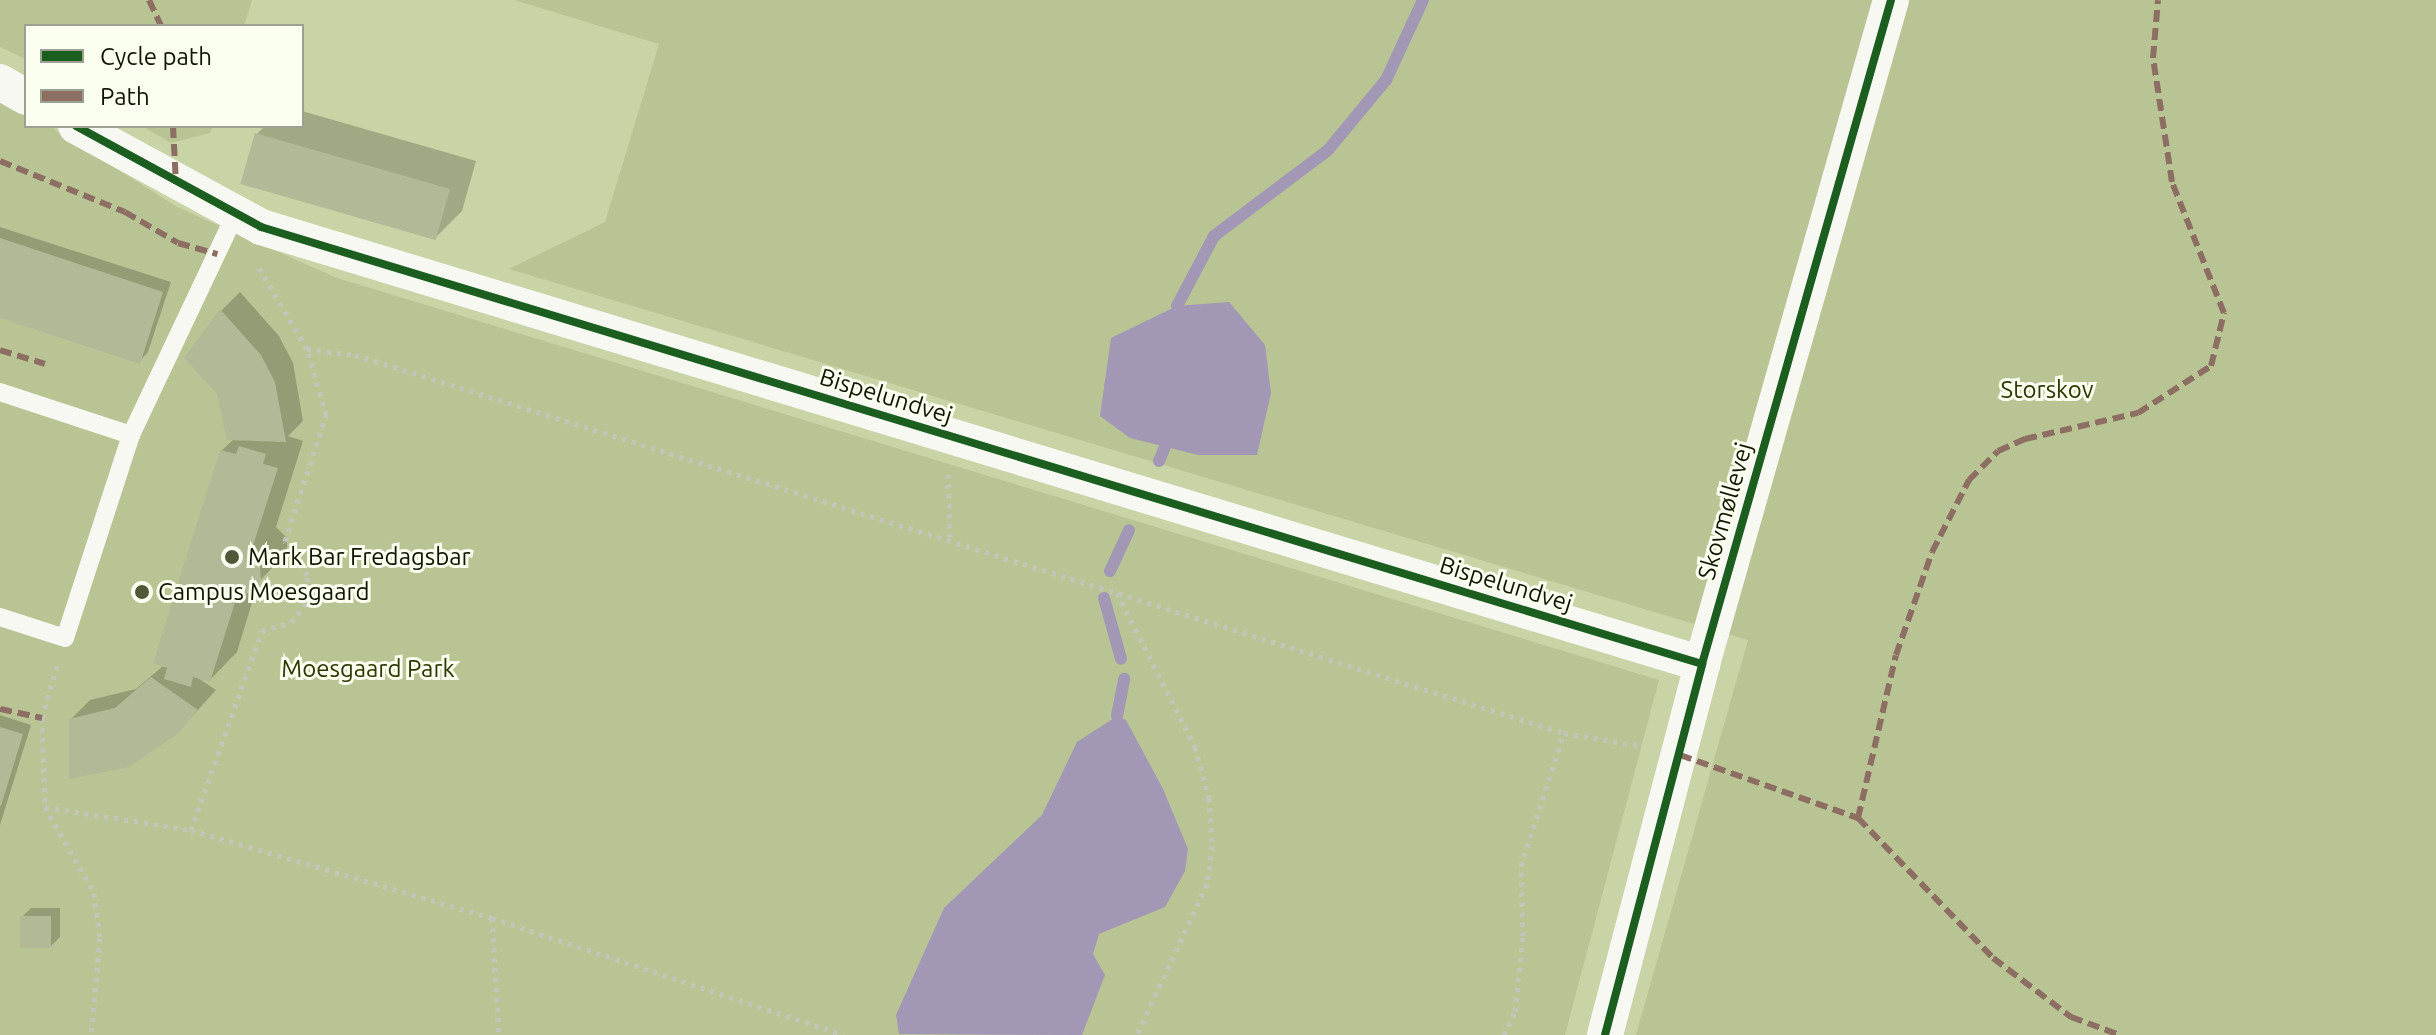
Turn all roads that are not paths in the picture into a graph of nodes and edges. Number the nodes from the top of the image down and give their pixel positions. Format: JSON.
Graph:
{"nodes":[{"id":1,"x":1891,"y":0,"type":"edge"},
{"id":2,"x":0,"y":82,"type":"edge"},
{"id":3,"x":24,"y":96,"type":"edge"},
{"id":4,"x":80,"y":128,"type":"edge"},
{"id":5,"x":235,"y":215,"type":"junction"},
{"id":6,"x":0,"y":392,"type":"edge"},
{"id":7,"x":131,"y":435,"type":"junction"},
{"id":8,"x":0,"y":617,"type":"edge"},
{"id":9,"x":1702,"y":664,"type":"junction"},
{"id":10,"x":1605,"y":1035,"type":"edge"}],
"edges":[{"from":1,"to":9,"type":"street","name":"Skovmøllevej"},
{"from":2,"to":3,"type":"street"},
{"from":4,"to":5,"type":"street","name":"Bispelundvej"},
{"from":5,"to":7,"type":"lane"},
{"from":5,"to":9,"type":"street","name":"Bispelundvej"},
{"from":6,"to":7,"type":"lane"},
{"from":7,"to":8,"type":"lane"},
{"from":9,"to":10,"type":"street","name":"Skovmøllevej"}]}
